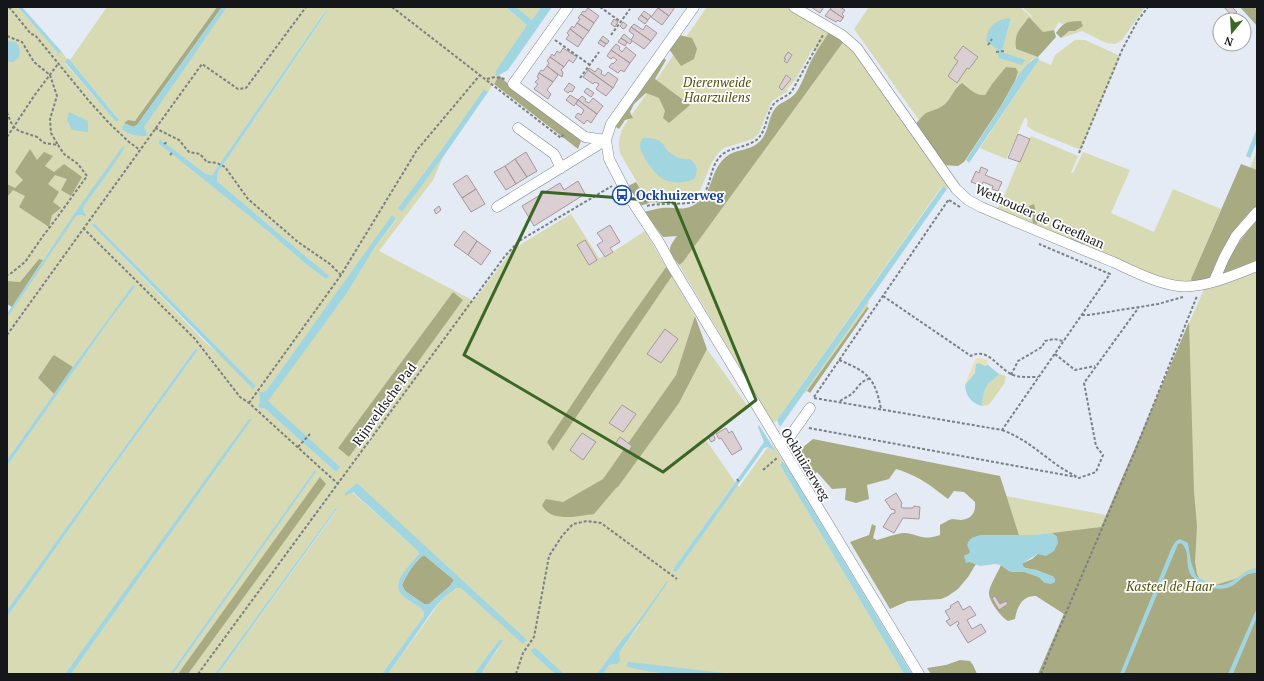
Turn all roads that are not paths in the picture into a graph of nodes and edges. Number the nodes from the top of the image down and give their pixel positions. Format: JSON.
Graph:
{"nodes":[{"id":1,"x":568,"y":7,"type":"edge"},
{"id":2,"x":694,"y":7,"type":"edge"},
{"id":3,"x":794,"y":7,"type":"edge"},
{"id":4,"x":518,"y":128,"type":"dead end"},
{"id":5,"x":606,"y":140,"type":"junction"},
{"id":6,"x":561,"y":168,"type":"junction"},
{"id":7,"x":497,"y":207,"type":"dead end"},
{"id":8,"x":1257,"y":212,"type":"edge"},
{"id":9,"x":1257,"y":266,"type":"edge"},
{"id":10,"x":1214,"y":282,"type":"junction"},
{"id":11,"x":810,"y":408,"type":"road end"},
{"id":12,"x":783,"y":449,"type":"junction"},
{"id":13,"x":919,"y":674,"type":"edge"}],
"edges":[{"from":1,"to":5,"type":"street"},
{"from":2,"to":5,"type":"street","name":"Ockhuizerweg"},
{"from":3,"to":10,"type":"street","name":"Wethouder de Greeflaan"},
{"from":4,"to":6,"type":"street"},
{"from":5,"to":6,"type":"street"},
{"from":5,"to":12,"type":"street","name":"Ockhuizerweg"},
{"from":6,"to":7,"type":"street"},
{"from":8,"to":10,"type":"street"},
{"from":9,"to":10,"type":"street","name":"Wethouder de Greeflaan"},
{"from":11,"to":12,"type":"street"},
{"from":12,"to":13,"type":"street","name":"Ockhuizerweg"}]}
